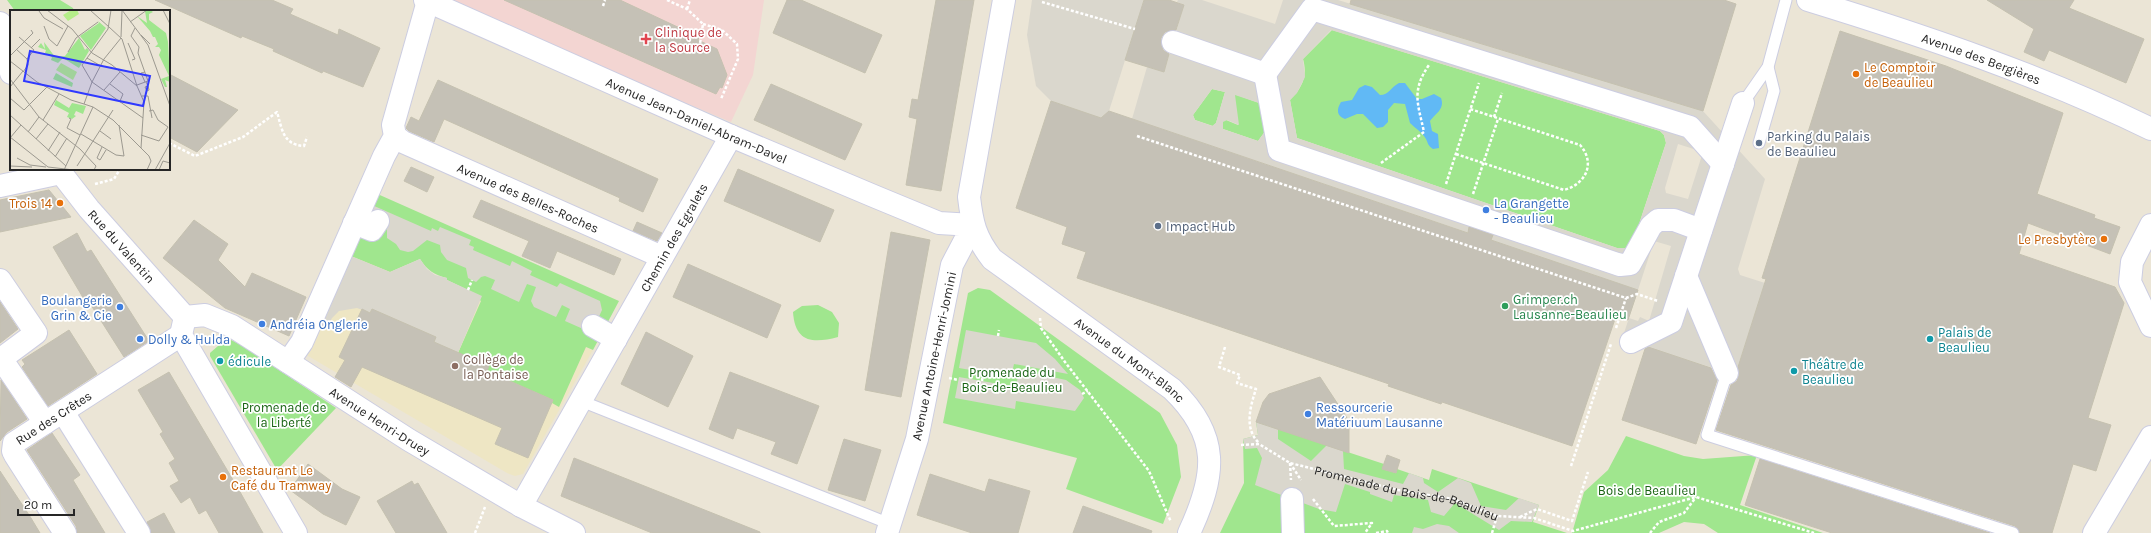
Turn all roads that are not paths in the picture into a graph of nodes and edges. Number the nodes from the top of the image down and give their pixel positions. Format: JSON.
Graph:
{"nodes":[{"id":1,"x":1004,"y":0,"type":"edge"},
{"id":2,"x":1786,"y":0,"type":"edge"},
{"id":3,"x":1808,"y":0,"type":"edge"},
{"id":4,"x":427,"y":1,"type":"edge"},
{"id":5,"x":0,"y":23,"type":"edge"},
{"id":6,"x":1173,"y":42,"type":"dead end"},
{"id":7,"x":1768,"y":67,"type":"junction"},
{"id":8,"x":10,"y":68,"type":"edge"},
{"id":9,"x":1265,"y":74,"type":"junction"},
{"id":10,"x":1743,"y":103,"type":"joint"},
{"id":11,"x":2151,"y":129,"type":"edge"},
{"id":12,"x":395,"y":136,"type":"junction"},
{"id":13,"x":731,"y":136,"type":"junction"},
{"id":14,"x":1759,"y":143,"type":"dead end"},
{"id":15,"x":1723,"y":164,"type":"junction"},
{"id":16,"x":60,"y":171,"type":"edge"},
{"id":17,"x":0,"y":186,"type":"edge"},
{"id":18,"x":378,"y":221,"type":"dead end"},
{"id":19,"x":354,"y":223,"type":"junction"},
{"id":20,"x":2151,"y":224,"type":"edge"},
{"id":21,"x":973,"y":225,"type":"junction"},
{"id":22,"x":1701,"y":230,"type":"junction"},
{"id":23,"x":662,"y":257,"type":"junction"},
{"id":24,"x":1686,"y":276,"type":"junction"},
{"id":25,"x":0,"y":280,"type":"edge"},
{"id":26,"x":183,"y":326,"type":"junction"},
{"id":27,"x":593,"y":326,"type":"dead end"},
{"id":28,"x":2151,"y":326,"type":"edge"},
{"id":29,"x":616,"y":339,"type":"junction"},
{"id":30,"x":1619,"y":340,"type":"road end"},
{"id":31,"x":1,"y":358,"type":"edge"},
{"id":32,"x":288,"y":362,"type":"junction"},
{"id":33,"x":1727,"y":372,"type":"joint"},
{"id":34,"x":581,"y":401,"type":"junction"},
{"id":35,"x":54,"y":417,"type":"junction"},
{"id":36,"x":2151,"y":438,"type":"edge"},
{"id":37,"x":1292,"y":499,"type":"dead end"},
{"id":38,"x":521,"y":506,"type":"junction"},
{"id":39,"x":552,"y":528,"type":"edge"},
{"id":40,"x":888,"y":528,"type":"edge"},
{"id":41,"x":1181,"y":530,"type":"edge"},
{"id":42,"x":65,"y":533,"type":"edge"},
{"id":43,"x":139,"y":533,"type":"edge"},
{"id":44,"x":296,"y":533,"type":"edge"},
{"id":45,"x":574,"y":533,"type":"edge"},
{"id":46,"x":1293,"y":533,"type":"edge"},
{"id":47,"x":2013,"y":533,"type":"edge"},
{"id":48,"x":2094,"y":533,"type":"edge"}],
"edges":[{"from":1,"to":21,"type":"street"},
{"from":2,"to":7,"type":"lane"},
{"from":3,"to":11,"type":"street","name":"Avenue des Bergières"},
{"from":4,"to":12,"type":"street"},
{"from":4,"to":13,"type":"street","name":"Avenue Jean-Daniel-Abram-Davel"},
{"from":5,"to":8,"type":"street"},
{"from":6,"to":9,"type":"street"},
{"from":7,"to":10,"type":"lane"},
{"from":7,"to":14,"type":"lane"},
{"from":9,"to":15,"type":"street"},
{"from":9,"to":22,"type":"street"},
{"from":10,"to":15,"type":"street"},
{"from":12,"to":19,"type":"street"},
{"from":12,"to":23,"type":"street","name":"Avenue des Belles-Roches"},
{"from":13,"to":21,"type":"street","name":"Avenue Jean-Daniel-Abram-Davel"},
{"from":13,"to":23,"type":"street","name":"Chemin des Egralets"},
{"from":15,"to":22,"type":"street"},
{"from":16,"to":17,"type":"street","name":"Rue du Valentin"},
{"from":16,"to":26,"type":"street","name":"Rue du Valentin"},
{"from":18,"to":19,"type":"street"},
{"from":19,"to":32,"type":"street"},
{"from":20,"to":28,"type":"street"},
{"from":21,"to":40,"type":"street","name":"Avenue Antoine-Henri-Jomini"},
{"from":21,"to":41,"type":"street","name":"Avenue du Mont-Blanc"},
{"from":22,"to":24,"type":"street"},
{"from":23,"to":29,"type":"street","name":"Chemin des Egralets"},
{"from":24,"to":30,"type":"street"},
{"from":24,"to":33,"type":"street"},
{"from":25,"to":31,"type":"street"},
{"from":26,"to":32,"type":"street","name":"Avenue Henri-Druey"},
{"from":26,"to":35,"type":"street","name":"Rue des Crêtes"},
{"from":26,"to":44,"type":"street","name":"Rue du Valentin"},
{"from":27,"to":29,"type":"street"},
{"from":29,"to":34,"type":"street","name":"Chemin des Egralets"},
{"from":31,"to":35,"type":"street"},
{"from":32,"to":38,"type":"street","name":"Avenue Henri-Druey"},
{"from":33,"to":47,"type":"lane"},
{"from":34,"to":38,"type":"street","name":"Chemin des Egralets"},
{"from":34,"to":40,"type":"lane","name":"Avenue Antoine-Henri-Jomini"},
{"from":35,"to":42,"type":"street","name":"Rue des Crêtes"},
{"from":35,"to":43,"type":"street"},
{"from":36,"to":48,"type":"street"},
{"from":37,"to":46,"type":"street"},
{"from":38,"to":39,"type":"street","name":"Avenue Henri-Druey"},
{"from":39,"to":45,"type":"street","name":"Avenue Henri-Druey"}]}
